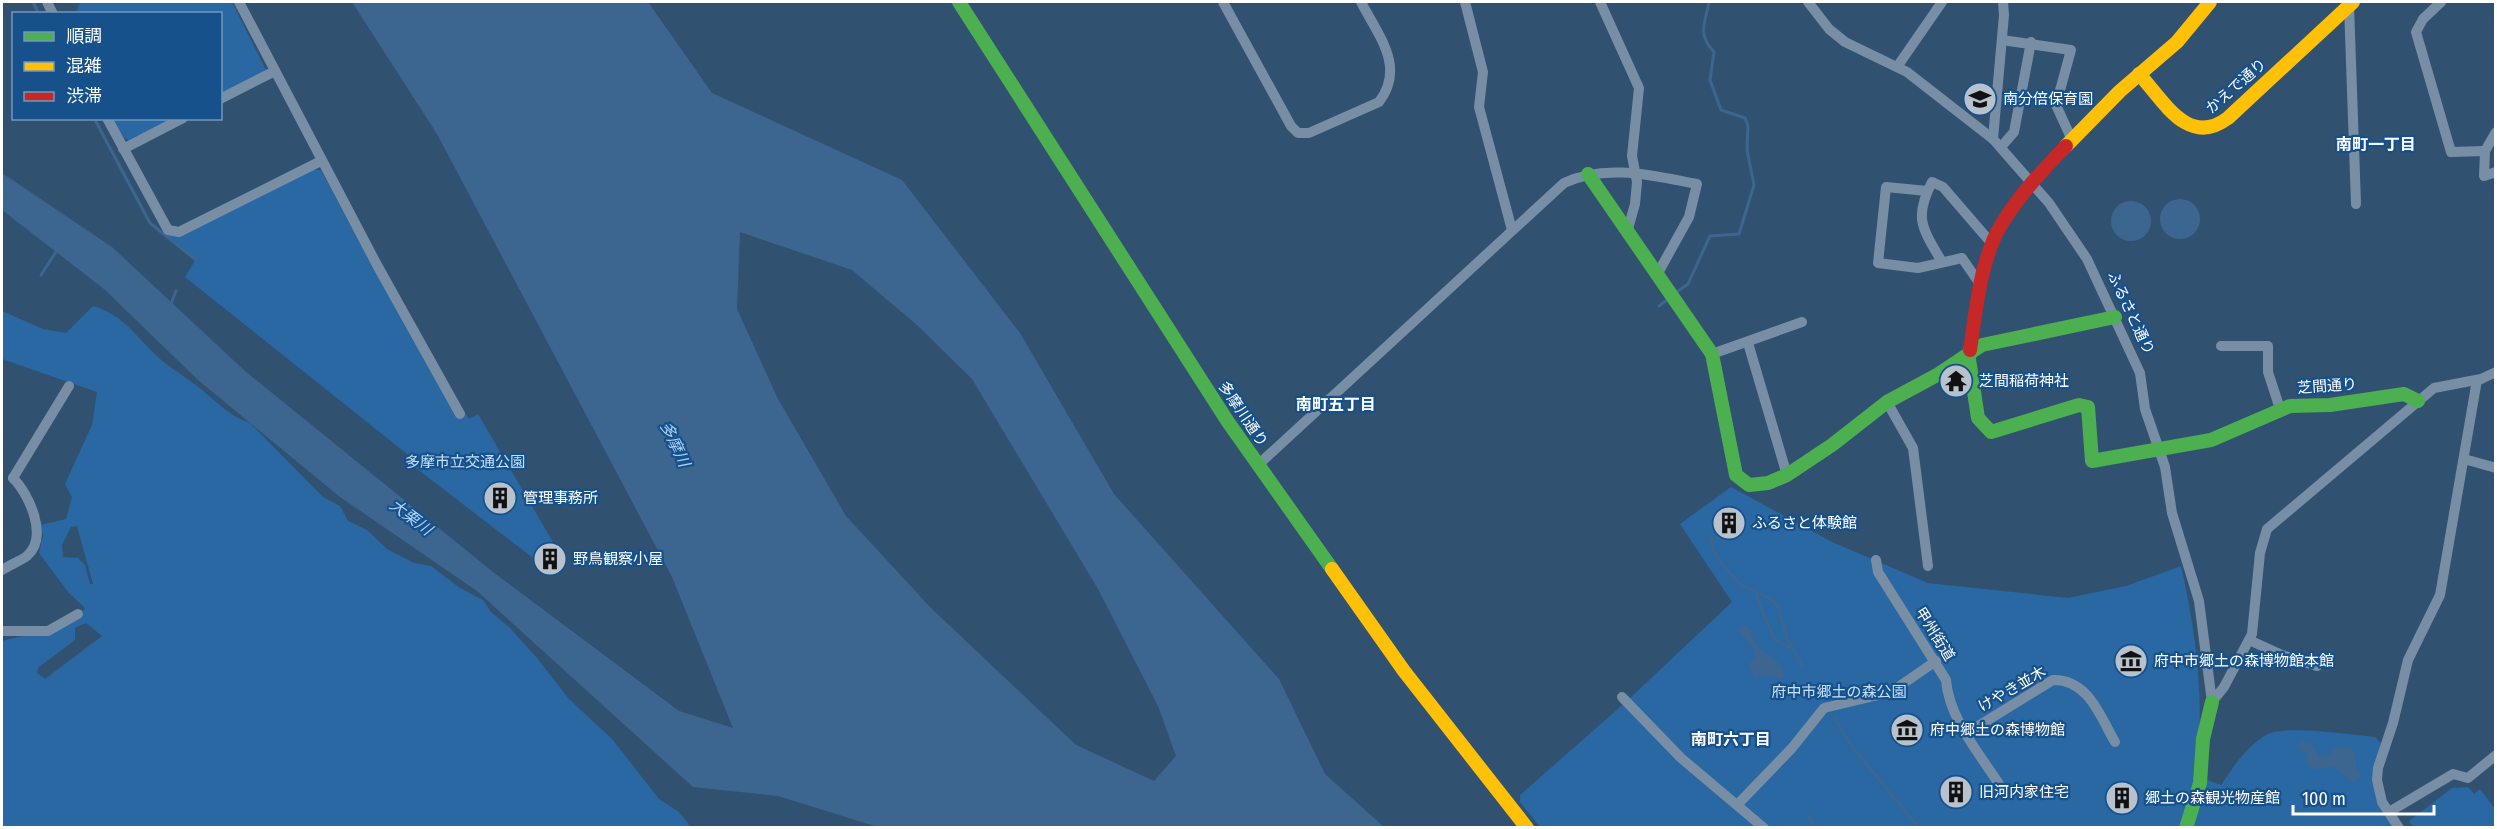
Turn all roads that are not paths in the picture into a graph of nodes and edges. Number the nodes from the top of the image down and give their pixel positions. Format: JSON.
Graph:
{"nodes":[{"id":1,"x":239,"y":2,"type":"edge"},
{"id":2,"x":959,"y":2,"type":"edge"},
{"id":3,"x":1223,"y":2,"type":"edge"},
{"id":4,"x":1361,"y":2,"type":"edge"},
{"id":5,"x":1465,"y":2,"type":"edge"},
{"id":6,"x":1600,"y":2,"type":"edge"},
{"id":7,"x":1808,"y":2,"type":"edge"},
{"id":8,"x":1942,"y":2,"type":"edge"},
{"id":9,"x":2003,"y":2,"type":"edge"},
{"id":10,"x":2441,"y":2,"type":"edge"},
{"id":11,"x":2351,"y":3,"type":"edge"},
{"id":12,"x":2204,"y":4,"type":"edge"},
{"id":13,"x":2002,"y":40,"type":"junction"},
{"id":14,"x":2031,"y":42,"type":"junction"},
{"id":15,"x":1897,"y":67,"type":"junction"},
{"id":16,"x":274,"y":71,"type":"junction"},
{"id":17,"x":2139,"y":74,"type":"junction"},
{"id":18,"x":222,"y":98,"type":"edge"},
{"id":19,"x":108,"y":120,"type":"edge"},
{"id":20,"x":179,"y":120,"type":"edge"},
{"id":21,"x":2496,"y":132,"type":"edge"},
{"id":22,"x":1993,"y":139,"type":"junction"},
{"id":23,"x":2072,"y":140,"type":"junction"},
{"id":24,"x":2001,"y":147,"type":"junction"},
{"id":25,"x":123,"y":149,"type":"junction"},
{"id":26,"x":2485,"y":151,"type":"junction"},
{"id":27,"x":321,"y":161,"type":"junction"},
{"id":28,"x":2496,"y":172,"type":"edge"},
{"id":29,"x":1588,"y":174,"type":"junction"},
{"id":30,"x":1635,"y":174,"type":"junction"},
{"id":31,"x":2031,"y":182,"type":"junction"},
{"id":32,"x":1927,"y":191,"type":"junction"},
{"id":33,"x":2356,"y":204,"type":"dead end"},
{"id":34,"x":1628,"y":229,"type":"junction"},
{"id":35,"x":1512,"y":230,"type":"junction"},
{"id":36,"x":1993,"y":245,"type":"junction"},
{"id":37,"x":1942,"y":262,"type":"junction"},
{"id":38,"x":1658,"y":273,"type":"junction"},
{"id":39,"x":1980,"y":284,"type":"junction"},
{"id":40,"x":2115,"y":317,"type":"junction"},
{"id":41,"x":1802,"y":322,"type":"dead end"},
{"id":42,"x":1748,"y":343,"type":"junction"},
{"id":43,"x":2221,"y":346,"type":"dead end"},
{"id":44,"x":1971,"y":351,"type":"junction"},
{"id":45,"x":1712,"y":354,"type":"junction"},
{"id":46,"x":2496,"y":372,"type":"edge"},
{"id":47,"x":2477,"y":380,"type":"junction"},
{"id":48,"x":69,"y":386,"type":"dead end"},
{"id":49,"x":2418,"y":401,"type":"junction"},
{"id":50,"x":1887,"y":402,"type":"junction"},
{"id":51,"x":2280,"y":409,"type":"junction"},
{"id":52,"x":460,"y":414,"type":"dead end"},
{"id":53,"x":2160,"y":449,"type":"junction"},
{"id":54,"x":2464,"y":459,"type":"junction"},
{"id":55,"x":1258,"y":465,"type":"junction"},
{"id":56,"x":2496,"y":468,"type":"edge"},
{"id":57,"x":1787,"y":474,"type":"junction"},
{"id":58,"x":6,"y":478,"type":"edge"},
{"id":59,"x":1876,"y":560,"type":"dead end"},
{"id":60,"x":1928,"y":566,"type":"dead end"},
{"id":61,"x":2,"y":570,"type":"edge"},
{"id":62,"x":78,"y":614,"type":"dead end"},
{"id":63,"x":2,"y":631,"type":"edge"},
{"id":64,"x":2249,"y":640,"type":"junction"},
{"id":65,"x":1936,"y":662,"type":"junction"},
{"id":66,"x":2317,"y":666,"type":"dead end"},
{"id":67,"x":1622,"y":697,"type":"dead end"},
{"id":68,"x":2212,"y":702,"type":"junction"},
{"id":69,"x":1967,"y":734,"type":"junction"},
{"id":70,"x":2115,"y":742,"type":"dead end"},
{"id":71,"x":2496,"y":754,"type":"edge"},
{"id":72,"x":2001,"y":787,"type":"dead end"},
{"id":73,"x":1738,"y":804,"type":"junction"},
{"id":74,"x":2389,"y":812,"type":"junction"},
{"id":75,"x":1527,"y":828,"type":"edge"},
{"id":76,"x":1764,"y":828,"type":"edge"},
{"id":77,"x":2186,"y":828,"type":"edge"},
{"id":78,"x":2399,"y":828,"type":"edge"}],
"edges":[{"from":1,"to":16,"type":"street"},
{"from":2,"to":55,"type":"street","name":"多摩川通り"},
{"from":3,"to":4,"type":"street"},
{"from":5,"to":35,"type":"street"},
{"from":6,"to":30,"type":"street"},
{"from":7,"to":15,"type":"street","name":"ふるさと通り"},
{"from":8,"to":15,"type":"street"},
{"from":9,"to":13,"type":"street"},
{"from":10,"to":26,"type":"street"},
{"from":11,"to":17,"type":"street","name":"かえで通り"},
{"from":11,"to":33,"type":"street"},
{"from":12,"to":17,"type":"street"},
{"from":13,"to":14,"type":"street"},
{"from":13,"to":22,"type":"street"},
{"from":14,"to":23,"type":"street"},
{"from":14,"to":24,"type":"street"},
{"from":15,"to":22,"type":"street","name":"ふるさと通り"},
{"from":16,"to":18,"type":"street"},
{"from":16,"to":27,"type":"street"},
{"from":17,"to":23,"type":"street"},
{"from":19,"to":25,"type":"street"},
{"from":20,"to":25,"type":"street"},
{"from":21,"to":26,"type":"street"},
{"from":22,"to":24,"type":"street","name":"ふるさと通り"},
{"from":23,"to":31,"type":"street"},
{"from":24,"to":31,"type":"street","name":"ふるさと通り"},
{"from":25,"to":27,"type":"street"},
{"from":26,"to":28,"type":"street"},
{"from":27,"to":52,"type":"street"},
{"from":29,"to":30,"type":"street"},
{"from":29,"to":34,"type":"street"},
{"from":29,"to":35,"type":"street"},
{"from":30,"to":34,"type":"street"},
{"from":30,"to":38,"type":"street"},
{"from":31,"to":36,"type":"street"},
{"from":31,"to":40,"type":"street","name":"ふるさと通り"},
{"from":32,"to":36,"type":"street"},
{"from":32,"to":37,"type":"street"},
{"from":32,"to":37,"type":"street"},
{"from":34,"to":38,"type":"street"},
{"from":35,"to":55,"type":"street"},
{"from":36,"to":39,"type":"street"},
{"from":37,"to":39,"type":"street"},
{"from":38,"to":45,"type":"street"},
{"from":39,"to":44,"type":"street"},
{"from":40,"to":44,"type":"street"},
{"from":40,"to":53,"type":"street","name":"ふるさと通り"},
{"from":41,"to":42,"type":"street"},
{"from":42,"to":45,"type":"street"},
{"from":42,"to":57,"type":"street"},
{"from":43,"to":51,"type":"street"},
{"from":44,"to":50,"type":"street"},
{"from":44,"to":53,"type":"street","name":"芝間通り"},
{"from":45,"to":57,"type":"street"},
{"from":46,"to":47,"type":"street"},
{"from":47,"to":49,"type":"street"},
{"from":47,"to":54,"type":"street"},
{"from":48,"to":58,"type":"street"},
{"from":49,"to":51,"type":"street","name":"芝間通り"},
{"from":49,"to":64,"type":"street"},
{"from":50,"to":57,"type":"street"},
{"from":50,"to":60,"type":"street"},
{"from":51,"to":53,"type":"street","name":"芝間通り"},
{"from":53,"to":68,"type":"street","name":"ふるさと通り"},
{"from":54,"to":56,"type":"street"},
{"from":54,"to":74,"type":"street"},
{"from":55,"to":75,"type":"street","name":"多摩川通り"},
{"from":58,"to":61,"type":"street"},
{"from":59,"to":65,"type":"street","name":"甲州街道"},
{"from":62,"to":63,"type":"street"},
{"from":64,"to":66,"type":"street"},
{"from":64,"to":68,"type":"street"},
{"from":65,"to":69,"type":"street","name":"甲州街道"},
{"from":65,"to":73,"type":"street"},
{"from":67,"to":73,"type":"street"},
{"from":68,"to":77,"type":"street","name":"ふるさと通り"},
{"from":69,"to":70,"type":"street","name":"けやき並木"},
{"from":69,"to":72,"type":"street","name":"甲州街道"},
{"from":71,"to":74,"type":"street"},
{"from":73,"to":76,"type":"street"},
{"from":74,"to":78,"type":"street"}]}
